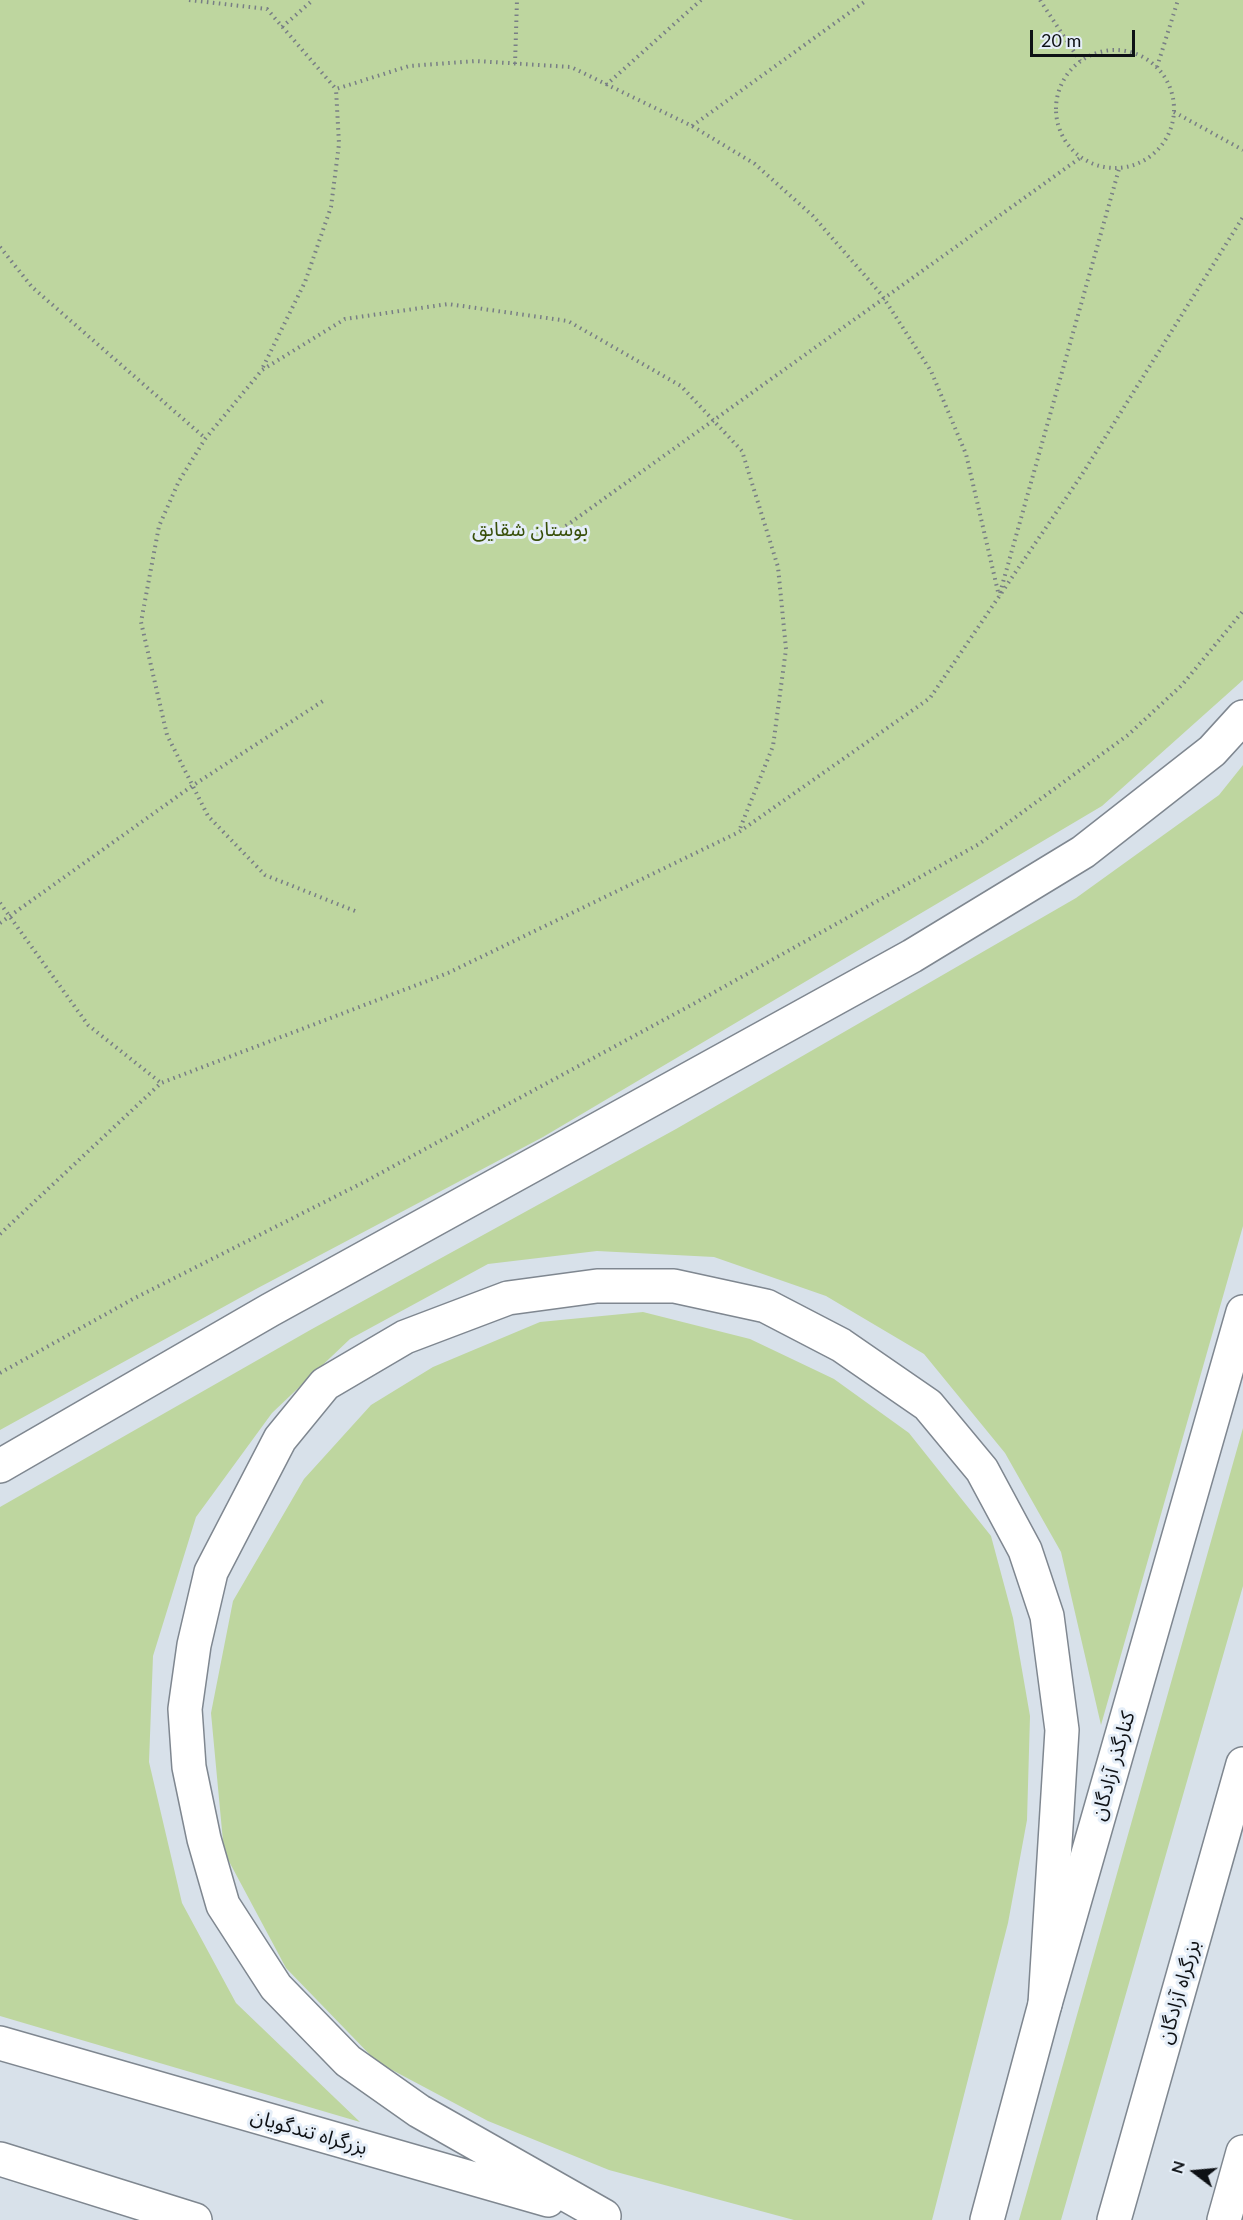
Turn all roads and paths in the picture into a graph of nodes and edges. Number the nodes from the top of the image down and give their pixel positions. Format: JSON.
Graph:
{"nodes":[{"id":1,"x":189,"y":0,"type":"edge"},
{"id":2,"x":313,"y":0,"type":"edge"},
{"id":3,"x":517,"y":0,"type":"edge"},
{"id":4,"x":702,"y":0,"type":"edge"},
{"id":5,"x":867,"y":0,"type":"edge"},
{"id":6,"x":1040,"y":0,"type":"edge"},
{"id":7,"x":1178,"y":0,"type":"edge"},
{"id":8,"x":282,"y":27,"type":"junction"},
{"id":9,"x":1080,"y":61,"type":"junction"},
{"id":10,"x":515,"y":64,"type":"junction"},
{"id":11,"x":1157,"y":67,"type":"junction"},
{"id":12,"x":606,"y":85,"type":"junction"},
{"id":13,"x":336,"y":89,"type":"junction"},
{"id":14,"x":1174,"y":112,"type":"junction"},
{"id":15,"x":692,"y":126,"type":"junction"},
{"id":16,"x":1243,"y":150,"type":"edge"},
{"id":17,"x":1080,"y":158,"type":"junction"},
{"id":18,"x":1119,"y":169,"type":"junction"},
{"id":19,"x":1243,"y":217,"type":"edge"},
{"id":20,"x":0,"y":247,"type":"edge"},
{"id":21,"x":883,"y":298,"type":"junction"},
{"id":22,"x":262,"y":370,"type":"junction"},
{"id":23,"x":713,"y":420,"type":"junction"},
{"id":24,"x":205,"y":438,"type":"junction"},
{"id":25,"x":556,"y":533,"type":"dead end"},
{"id":26,"x":999,"y":597,"type":"junction"},
{"id":27,"x":1243,"y":610,"type":"edge"},
{"id":28,"x":323,"y":701,"type":"dead end"},
{"id":29,"x":1243,"y":717,"type":"edge"},
{"id":30,"x":192,"y":786,"type":"junction"},
{"id":31,"x":739,"y":832,"type":"junction"},
{"id":32,"x":0,"y":903,"type":"edge"},
{"id":33,"x":355,"y":911,"type":"dead end"},
{"id":34,"x":9,"y":916,"type":"junction"},
{"id":35,"x":0,"y":923,"type":"edge"},
{"id":36,"x":161,"y":1083,"type":"junction"},
{"id":37,"x":0,"y":1234,"type":"edge"},
{"id":38,"x":1243,"y":1312,"type":"edge"},
{"id":39,"x":0,"y":1373,"type":"edge"},
{"id":40,"x":0,"y":1466,"type":"edge"},
{"id":41,"x":1243,"y":1764,"type":"edge"},
{"id":42,"x":1045,"y":2004,"type":"junction"},
{"id":43,"x":0,"y":2043,"type":"edge"},
{"id":44,"x":1243,"y":2152,"type":"edge"},
{"id":45,"x":0,"y":2159,"type":"edge"},
{"id":46,"x":611,"y":2218,"type":"edge"},
{"id":47,"x":195,"y":2220,"type":"edge"},
{"id":48,"x":987,"y":2220,"type":"edge"},
{"id":49,"x":1114,"y":2220,"type":"edge"},
{"id":50,"x":1224,"y":2220,"type":"edge"}],
"edges":[{"from":1,"to":8,"type":"path"},
{"from":2,"to":8,"type":"path"},
{"from":3,"to":10,"type":"path"},
{"from":4,"to":12,"type":"path"},
{"from":5,"to":15,"type":"path"},
{"from":6,"to":9,"type":"path"},
{"from":7,"to":11,"type":"path"},
{"from":8,"to":13,"type":"path"},
{"from":9,"to":11,"type":"path"},
{"from":9,"to":17,"type":"path"},
{"from":10,"to":12,"type":"path"},
{"from":10,"to":13,"type":"path"},
{"from":11,"to":14,"type":"path"},
{"from":12,"to":15,"type":"path"},
{"from":13,"to":22,"type":"path"},
{"from":14,"to":16,"type":"path"},
{"from":14,"to":18,"type":"path"},
{"from":15,"to":21,"type":"path"},
{"from":17,"to":18,"type":"path"},
{"from":17,"to":21,"type":"path"},
{"from":18,"to":26,"type":"path"},
{"from":19,"to":26,"type":"path"},
{"from":20,"to":24,"type":"path"},
{"from":21,"to":23,"type":"path"},
{"from":21,"to":26,"type":"path"},
{"from":22,"to":23,"type":"path"},
{"from":22,"to":24,"type":"path"},
{"from":23,"to":25,"type":"path"},
{"from":23,"to":31,"type":"path"},
{"from":24,"to":30,"type":"path"},
{"from":26,"to":31,"type":"path"},
{"from":27,"to":39,"type":"path"},
{"from":28,"to":30,"type":"path"},
{"from":29,"to":40,"type":"main road"},
{"from":30,"to":33,"type":"path"},
{"from":30,"to":34,"type":"path"},
{"from":31,"to":36,"type":"path"},
{"from":32,"to":34,"type":"path"},
{"from":34,"to":35,"type":"path"},
{"from":34,"to":36,"type":"path"},
{"from":36,"to":37,"type":"path"},
{"from":38,"to":42,"type":"main road","name":"کنارگذر آزادگان"},
{"from":41,"to":49,"type":"main road","name":"بزرگراه آزادگان"},
{"from":42,"to":46,"type":"main road"},
{"from":42,"to":48,"type":"main road","name":"کنارگذر آزادگان"},
{"from":43,"to":46,"type":"main road","name":"بزرگراه تندگویان"},
{"from":44,"to":50,"type":"main road"},
{"from":45,"to":47,"type":"main road"}]}
